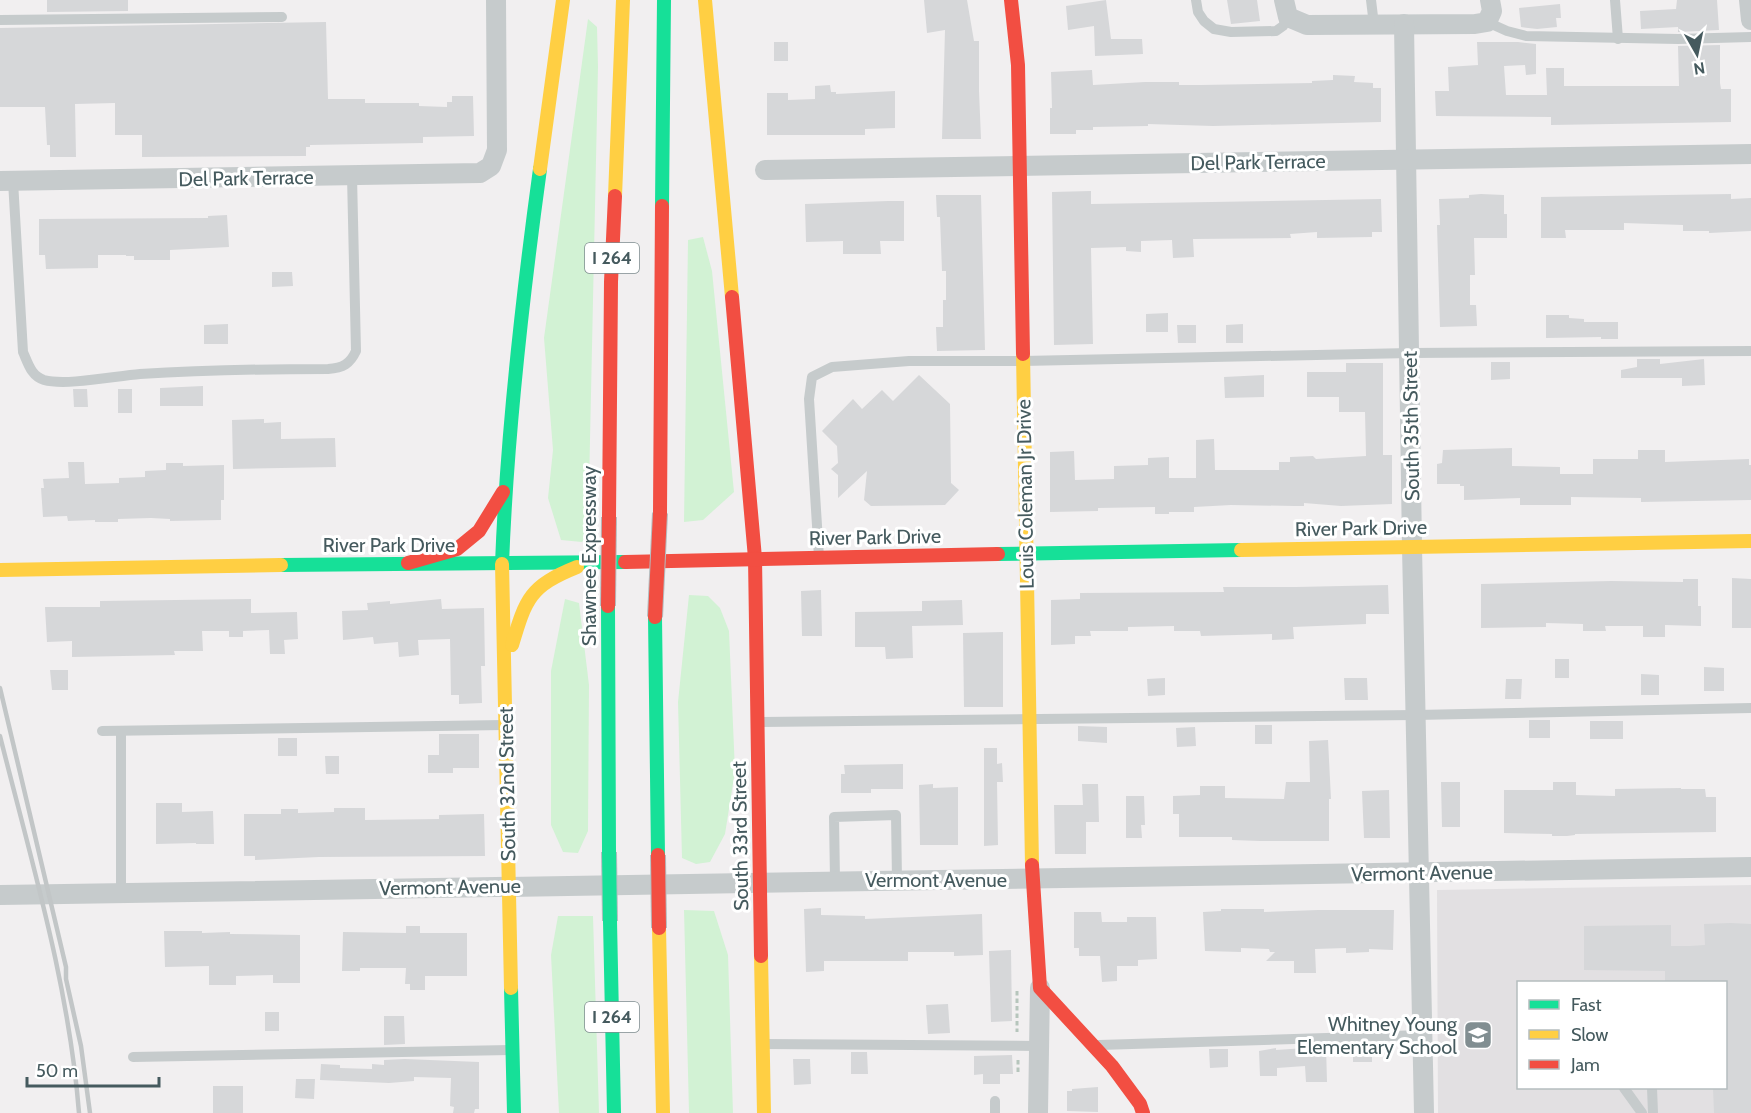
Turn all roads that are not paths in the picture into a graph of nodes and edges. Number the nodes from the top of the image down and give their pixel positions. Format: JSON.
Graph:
{"nodes":[{"id":1,"x":496,"y":0,"type":"edge"},
{"id":2,"x":563,"y":0,"type":"edge"},
{"id":3,"x":623,"y":0,"type":"edge"},
{"id":4,"x":664,"y":0,"type":"edge"},
{"id":5,"x":705,"y":0,"type":"edge"},
{"id":6,"x":1011,"y":0,"type":"edge"},
{"id":7,"x":1196,"y":0,"type":"edge"},
{"id":8,"x":1371,"y":0,"type":"edge"},
{"id":9,"x":1491,"y":0,"type":"edge"},
{"id":10,"x":1615,"y":0,"type":"edge"},
{"id":11,"x":1749,"y":0,"type":"edge"},
{"id":12,"x":1286,"y":8,"type":"edge"},
{"id":13,"x":282,"y":17,"type":"dead end"},
{"id":14,"x":0,"y":20,"type":"edge"},
{"id":15,"x":1751,"y":20,"type":"edge"},
{"id":16,"x":1487,"y":21,"type":"junction"},
{"id":17,"x":1404,"y":24,"type":"junction"},
{"id":18,"x":1374,"y":25,"type":"junction"},
{"id":19,"x":1751,"y":37,"type":"edge"},
{"id":20,"x":1618,"y":39,"type":"junction"},
{"id":21,"x":1751,"y":154,"type":"edge"},
{"id":22,"x":1408,"y":159,"type":"junction"},
{"id":23,"x":1020,"y":166,"type":"junction"},
{"id":24,"x":765,"y":170,"type":"dead end"},
{"id":25,"x":352,"y":176,"type":"junction"},
{"id":26,"x":7,"y":181,"type":"edge"},
{"id":27,"x":1751,"y":351,"type":"edge"},
{"id":28,"x":1410,"y":353,"type":"junction"},
{"id":29,"x":1023,"y":361,"type":"junction"},
{"id":30,"x":506,"y":488,"type":"junction"},
{"id":31,"x":1751,"y":541,"type":"edge"},
{"id":32,"x":1412,"y":547,"type":"junction"},
{"id":33,"x":1025,"y":554,"type":"junction"},
{"id":34,"x":819,"y":557,"type":"junction"},
{"id":35,"x":755,"y":558,"type":"junction"},
{"id":36,"x":408,"y":563,"type":"junction"},
{"id":37,"x":587,"y":563,"type":"junction"},
{"id":38,"x":502,"y":564,"type":"junction"},
{"id":39,"x":0,"y":570,"type":"edge"},
{"id":40,"x":504,"y":669,"type":"junction"},
{"id":41,"x":1751,"y":708,"type":"edge"},
{"id":42,"x":1416,"y":715,"type":"junction"},
{"id":43,"x":1029,"y":718,"type":"junction"},
{"id":44,"x":757,"y":722,"type":"junction"},
{"id":45,"x":506,"y":725,"type":"junction"},
{"id":46,"x":102,"y":731,"type":"dead end"},
{"id":47,"x":121,"y":731,"type":"junction"},
{"id":48,"x":1751,"y":867,"type":"edge"},
{"id":49,"x":1420,"y":873,"type":"junction"},
{"id":50,"x":1032,"y":879,"type":"junction"},
{"id":51,"x":835,"y":880,"type":"junction"},
{"id":52,"x":897,"y":880,"type":"junction"},
{"id":53,"x":760,"y":882,"type":"junction"},
{"id":54,"x":509,"y":886,"type":"junction"},
{"id":55,"x":121,"y":892,"type":"junction"},
{"id":56,"x":0,"y":895,"type":"edge"},
{"id":57,"x":1040,"y":988,"type":"junction"},
{"id":58,"x":1423,"y":1035,"type":"junction"},
{"id":59,"x":764,"y":1044,"type":"junction"},
{"id":60,"x":1090,"y":1045,"type":"junction"},
{"id":61,"x":1038,"y":1046,"type":"junction"},
{"id":62,"x":513,"y":1050,"type":"junction"},
{"id":63,"x":133,"y":1057,"type":"dead end"},
{"id":64,"x":1624,"y":1089,"type":"edge"},
{"id":65,"x":1652,"y":1089,"type":"edge"},
{"id":66,"x":995,"y":1101,"type":"dead end"},
{"id":67,"x":514,"y":1113,"type":"edge"},
{"id":68,"x":614,"y":1113,"type":"edge"},
{"id":69,"x":663,"y":1113,"type":"edge"},
{"id":70,"x":764,"y":1113,"type":"edge"},
{"id":71,"x":995,"y":1113,"type":"edge"},
{"id":72,"x":1038,"y":1113,"type":"edge"},
{"id":73,"x":1143,"y":1113,"type":"edge"},
{"id":74,"x":1424,"y":1113,"type":"edge"},
{"id":75,"x":1642,"y":1113,"type":"edge"},
{"id":76,"x":1653,"y":1113,"type":"edge"}],
"edges":[{"from":1,"to":25,"type":"street","name":"Del Park Terrace"},
{"from":2,"to":30,"type":"main road","name":"South 32nd Street"},
{"from":3,"to":68,"type":"main road","name":"Shawnee Expressway","number":"I 264","bridge":true},
{"from":4,"to":69,"type":"main road","number":"I 264","bridge":true},
{"from":5,"to":35,"type":"main road","name":"South 33rd Street"},
{"from":6,"to":23,"type":"main road","name":"Louis Coleman Jr Drive"},
{"from":7,"to":12,"type":"lane"},
{"from":8,"to":18,"type":"lane"},
{"from":9,"to":16,"type":"street"},
{"from":10,"to":20,"type":"lane"},
{"from":11,"to":15,"type":"street"},
{"from":12,"to":18,"type":"street"},
{"from":13,"to":14,"type":"lane"},
{"from":16,"to":17,"type":"street"},
{"from":16,"to":20,"type":"lane"},
{"from":17,"to":18,"type":"street"},
{"from":17,"to":22,"type":"street","name":"South 35th Street"},
{"from":19,"to":20,"type":"lane"},
{"from":21,"to":22,"type":"street","name":"Del Park Terrace"},
{"from":22,"to":23,"type":"street","name":"Del Park Terrace"},
{"from":22,"to":28,"type":"street","name":"South 35th Street"},
{"from":23,"to":24,"type":"street","name":"Del Park Terrace"},
{"from":23,"to":29,"type":"main road","name":"Louis Coleman Jr Drive"},
{"from":25,"to":26,"type":"street","name":"Del Park Terrace"},
{"from":25,"to":26,"type":"lane"},
{"from":27,"to":28,"type":"lane"},
{"from":28,"to":29,"type":"lane"},
{"from":28,"to":32,"type":"street","name":"South 35th Street"},
{"from":29,"to":33,"type":"main road","name":"Louis Coleman Jr Drive"},
{"from":29,"to":34,"type":"lane"},
{"from":30,"to":36,"type":"main road"},
{"from":30,"to":38,"type":"main road","name":"South 32nd Street"},
{"from":31,"to":32,"type":"main road","name":"River Park Drive"},
{"from":32,"to":33,"type":"main road","name":"River Park Drive"},
{"from":32,"to":42,"type":"street","name":"South 35th Street"},
{"from":33,"to":34,"type":"main road","name":"River Park Drive"},
{"from":33,"to":43,"type":"main road","name":"Louis Coleman Jr Drive"},
{"from":34,"to":35,"type":"main road","name":"River Park Drive"},
{"from":35,"to":37,"type":"main road","name":"River Park Drive"},
{"from":35,"to":44,"type":"main road","name":"South 33rd Street"},
{"from":36,"to":38,"type":"main road","name":"River Park Drive"},
{"from":36,"to":39,"type":"main road","name":"River Park Drive"},
{"from":37,"to":38,"type":"main road","name":"River Park Drive"},
{"from":37,"to":40,"type":"main road"},
{"from":38,"to":40,"type":"main road","name":"South 32nd Street"},
{"from":40,"to":45,"type":"main road","name":"South 32nd Street"},
{"from":41,"to":42,"type":"lane"},
{"from":42,"to":43,"type":"lane"},
{"from":42,"to":49,"type":"street","name":"South 35th Street"},
{"from":43,"to":44,"type":"lane"},
{"from":43,"to":50,"type":"main road","name":"Louis Coleman Jr Drive"},
{"from":44,"to":53,"type":"main road","name":"South 33rd Street"},
{"from":45,"to":47,"type":"lane"},
{"from":45,"to":54,"type":"main road","name":"South 32nd Street"},
{"from":46,"to":47,"type":"lane"},
{"from":47,"to":55,"type":"lane"},
{"from":48,"to":49,"type":"street","name":"Vermont Avenue"},
{"from":49,"to":50,"type":"street","name":"Vermont Avenue"},
{"from":49,"to":58,"type":"street","name":"South 35th Street"},
{"from":50,"to":52,"type":"street","name":"Vermont Avenue"},
{"from":50,"to":57,"type":"main road","name":"Louis Coleman Jr Drive"},
{"from":51,"to":52,"type":"street","name":"Vermont Avenue"},
{"from":51,"to":52,"type":"lane"},
{"from":51,"to":53,"type":"street","name":"Vermont Avenue"},
{"from":53,"to":54,"type":"street","name":"Vermont Avenue"},
{"from":53,"to":59,"type":"main road","name":"South 33rd Street"},
{"from":54,"to":55,"type":"street","name":"Vermont Avenue"},
{"from":54,"to":62,"type":"main road","name":"South 32nd Street"},
{"from":55,"to":56,"type":"street","name":"Vermont Avenue"},
{"from":57,"to":60,"type":"main road"},
{"from":57,"to":61,"type":"street","name":"Louis Coleman Jr Drive"},
{"from":58,"to":60,"type":"lane"},
{"from":58,"to":74,"type":"street","name":"South 35th Street"},
{"from":59,"to":61,"type":"lane"},
{"from":59,"to":70,"type":"main road","name":"South 33rd Street"},
{"from":60,"to":73,"type":"main road"},
{"from":61,"to":72,"type":"street","name":"Louis Coleman Jr Drive"},
{"from":62,"to":63,"type":"lane"},
{"from":62,"to":67,"type":"main road","name":"South 32nd Street"},
{"from":64,"to":75,"type":"lane"},
{"from":65,"to":76,"type":"lane"},
{"from":66,"to":71,"type":"lane"}]}
